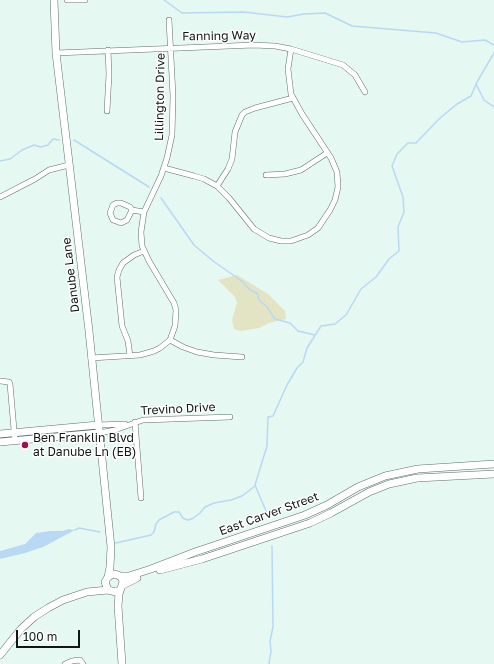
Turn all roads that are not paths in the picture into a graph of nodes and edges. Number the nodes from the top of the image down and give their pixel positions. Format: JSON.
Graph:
{"nodes":[{"id":1,"x":54,"y":0,"type":"edge"},
{"id":2,"x":68,"y":0,"type":"edge"},
{"id":3,"x":84,"y":0,"type":"edge"},
{"id":4,"x":169,"y":20,"type":"dead end"},
{"id":5,"x":171,"y":47,"type":"junction"},
{"id":6,"x":291,"y":49,"type":"junction"},
{"id":7,"x":108,"y":50,"type":"junction"},
{"id":8,"x":56,"y":53,"type":"junction"},
{"id":9,"x":366,"y":92,"type":"dead end"},
{"id":10,"x":293,"y":98,"type":"junction"},
{"id":11,"x":107,"y":111,"type":"dead end"},
{"id":12,"x":327,"y":153,"type":"junction"},
{"id":13,"x":69,"y":165,"type":"junction"},
{"id":14,"x":164,"y":168,"type":"junction"},
{"id":15,"x":266,"y":174,"type":"dead end"},
{"id":16,"x":217,"y":186,"type":"junction"},
{"id":17,"x":0,"y":197,"type":"edge"},
{"id":18,"x":132,"y":210,"type":"junction"},
{"id":19,"x":144,"y":212,"type":"junction"},
{"id":20,"x":144,"y":251,"type":"junction"},
{"id":21,"x":170,"y":340,"type":"junction"},
{"id":22,"x":130,"y":356,"type":"junction"},
{"id":23,"x":242,"y":357,"type":"dead end"},
{"id":24,"x":91,"y":358,"type":"junction"},
{"id":25,"x":0,"y":381,"type":"edge"},
{"id":26,"x":230,"y":417,"type":"dead end"},
{"id":27,"x":135,"y":422,"type":"junction"},
{"id":28,"x":98,"y":429,"type":"junction"},
{"id":29,"x":14,"y":433,"type":"junction"},
{"id":30,"x":0,"y":434,"type":"edge"},
{"id":31,"x":15,"y":441,"type":"junction"},
{"id":32,"x":0,"y":442,"type":"edge"},
{"id":33,"x":494,"y":464,"type":"edge"},
{"id":34,"x":494,"y":474,"type":"edge"},
{"id":35,"x":141,"y":498,"type":"dead end"},
{"id":36,"x":111,"y":547,"type":"junction"},
{"id":37,"x":119,"y":576,"type":"junction"},
{"id":38,"x":107,"y":578,"type":"junction"},
{"id":39,"x":122,"y":587,"type":"junction"},
{"id":40,"x":109,"y":590,"type":"junction"},
{"id":41,"x":87,"y":592,"type":"junction"},
{"id":42,"x":118,"y":618,"type":"junction"},
{"id":43,"x":0,"y":656,"type":"edge"},
{"id":44,"x":81,"y":662,"type":"edge"},
{"id":45,"x":65,"y":664,"type":"edge"},
{"id":46,"x":122,"y":664,"type":"edge"}],
"edges":[{"from":1,"to":8,"type":"street","name":"Danube Lane"},
{"from":2,"to":3,"type":"street"},
{"from":4,"to":5,"type":"street","name":"Lillington Drive"},
{"from":5,"to":6,"type":"street","name":"Fanning Way"},
{"from":5,"to":7,"type":"street","name":"Fanning Way"},
{"from":5,"to":14,"type":"street","name":"Lillington Drive"},
{"from":6,"to":9,"type":"street","name":"Fanning Way"},
{"from":6,"to":10,"type":"street"},
{"from":7,"to":8,"type":"street","name":"Fanning Way"},
{"from":7,"to":11,"type":"street"},
{"from":8,"to":13,"type":"street","name":"Danube Lane"},
{"from":10,"to":12,"type":"street"},
{"from":10,"to":16,"type":"street"},
{"from":12,"to":15,"type":"street"},
{"from":12,"to":16,"type":"street"},
{"from":13,"to":17,"type":"street"},
{"from":13,"to":24,"type":"street","name":"Danube Lane"},
{"from":14,"to":16,"type":"street"},
{"from":14,"to":19,"type":"street","name":"Lillington Drive"},
{"from":18,"to":18,"type":"street"},
{"from":18,"to":19,"type":"street"},
{"from":19,"to":20,"type":"street","name":"Lillington Drive"},
{"from":20,"to":21,"type":"street","name":"Lillington Drive"},
{"from":20,"to":22,"type":"street"},
{"from":21,"to":22,"type":"street"},
{"from":21,"to":23,"type":"street"},
{"from":22,"to":24,"type":"street"},
{"from":24,"to":28,"type":"street","name":"Danube Lane"},
{"from":25,"to":29,"type":"street"},
{"from":26,"to":27,"type":"street","name":"Trevino Drive"},
{"from":27,"to":28,"type":"street","name":"Trevino Drive"},
{"from":27,"to":35,"type":"street"},
{"from":28,"to":29,"type":"street"},
{"from":28,"to":31,"type":"street"},
{"from":28,"to":36,"type":"street","name":"Danube Lane"},
{"from":29,"to":30,"type":"street"},
{"from":29,"to":31,"type":"street"},
{"from":31,"to":32,"type":"street"},
{"from":33,"to":37,"type":"street","name":"East Carver Street"},
{"from":34,"to":39,"type":"street","name":"East Carver Street"},
{"from":36,"to":37,"type":"street","name":"Danube Lane"},
{"from":36,"to":38,"type":"street","name":"Danube Lane"},
{"from":37,"to":38,"type":"street"},
{"from":37,"to":39,"type":"street"},
{"from":38,"to":40,"type":"street"},
{"from":38,"to":41,"type":"street"},
{"from":39,"to":40,"type":"street"},
{"from":39,"to":42,"type":"street"},
{"from":40,"to":41,"type":"street"},
{"from":40,"to":42,"type":"street"},
{"from":41,"to":43,"type":"street"},
{"from":42,"to":46,"type":"street"},
{"from":44,"to":45,"type":"street"}]}
